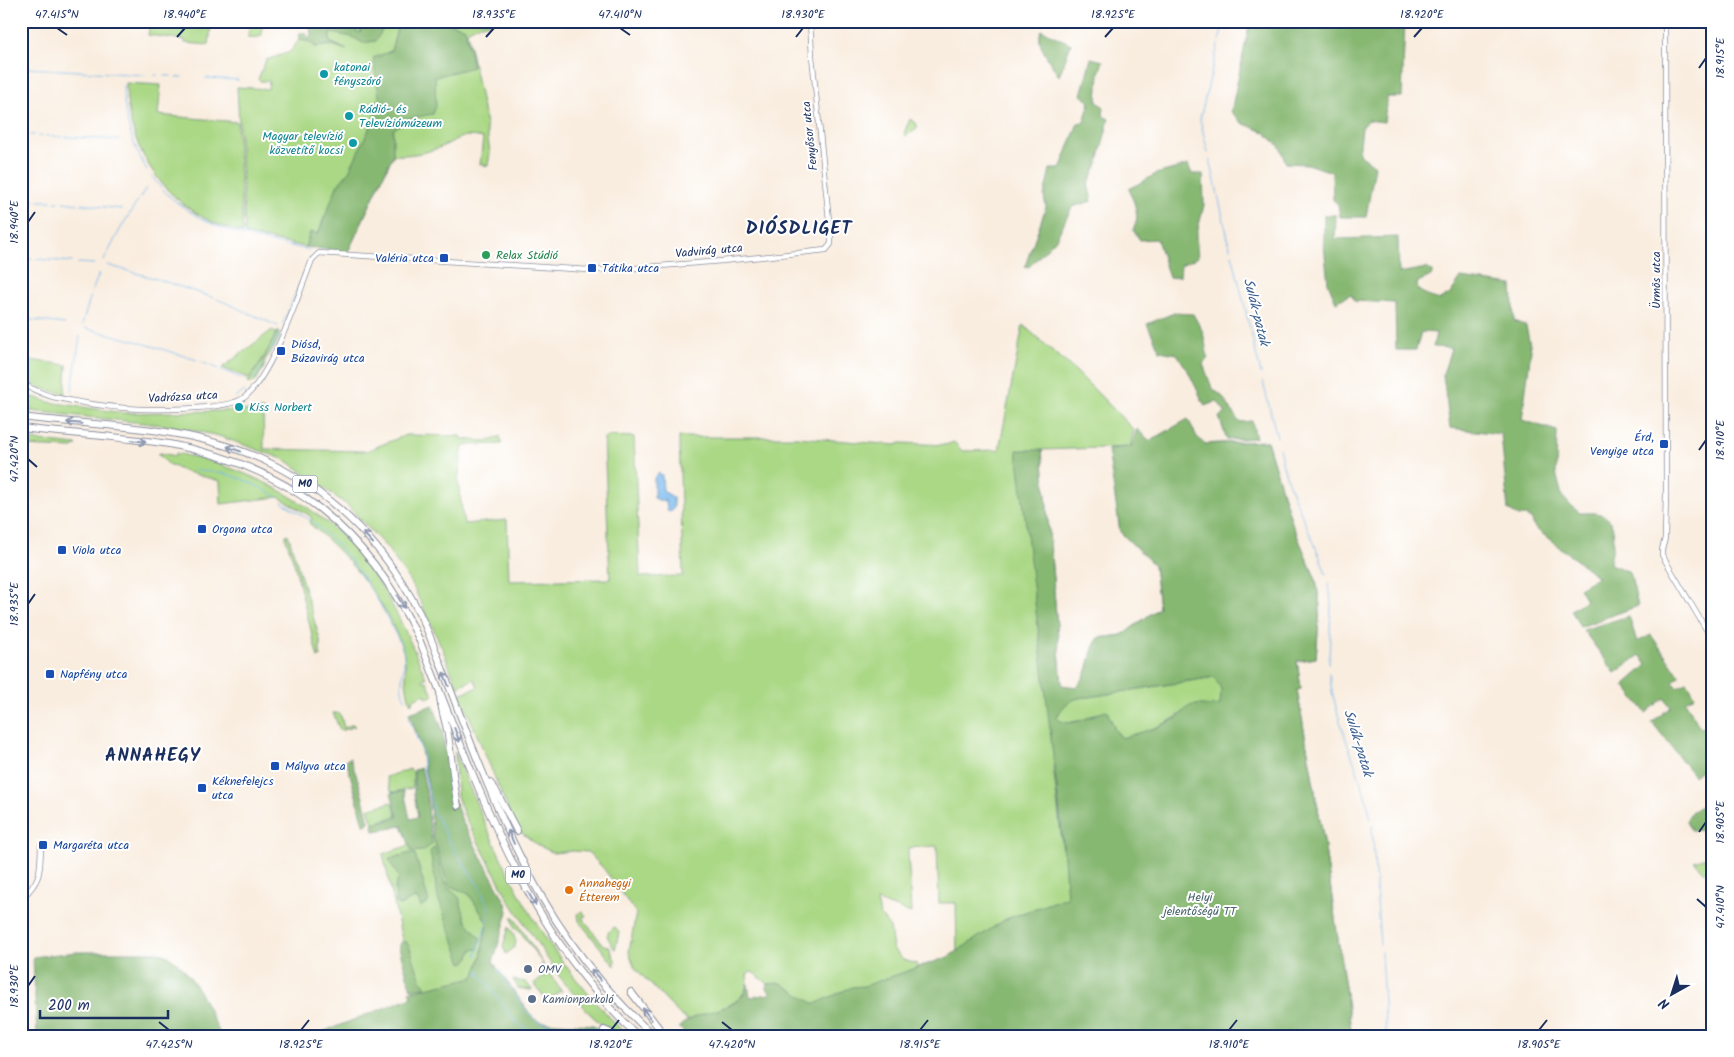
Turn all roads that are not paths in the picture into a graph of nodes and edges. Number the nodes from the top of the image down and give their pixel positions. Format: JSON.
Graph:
{"nodes":[{"id":1,"x":810,"y":21,"type":"edge"},
{"id":2,"x":1665,"y":21,"type":"edge"},
{"id":3,"x":829,"y":248,"type":"joint"},
{"id":4,"x":319,"y":253,"type":"joint"},
{"id":5,"x":21,"y":384,"type":"edge"},
{"id":6,"x":21,"y":417,"type":"edge"},
{"id":7,"x":21,"y":428,"type":"edge"},
{"id":8,"x":1713,"y":641,"type":"edge"},
{"id":9,"x":440,"y":690,"type":"junction"},
{"id":10,"x":484,"y":776,"type":"junction"},
{"id":11,"x":458,"y":806,"type":"dead end"},
{"id":12,"x":517,"y":831,"type":"dead end"},
{"id":13,"x":41,"y":845,"type":"dead end"},
{"id":14,"x":21,"y":899,"type":"edge"},
{"id":15,"x":631,"y":992,"type":"dead end"},
{"id":16,"x":604,"y":1030,"type":"dead end"},
{"id":17,"x":617,"y":1036,"type":"edge"},
{"id":18,"x":638,"y":1036,"type":"edge"},
{"id":19,"x":654,"y":1036,"type":"edge"},
{"id":20,"x":665,"y":1036,"type":"edge"}],
"edges":[{"from":1,"to":3,"type":"street","name":"Fenyősor utca"},
{"from":2,"to":8,"type":"street","name":"Ürmös utca"},
{"from":3,"to":4,"type":"street","name":"Vadvirág utca"},
{"from":4,"to":5,"type":"street","name":"Vadrózsa utca"},
{"from":10,"to":6,"type":"highway","number":"M0","one_way":true},
{"from":7,"to":9,"type":"highway","number":"M0","one_way":true},
{"from":9,"to":11,"type":"highway"},
{"from":9,"to":18,"type":"highway","number":"M0","one_way":true},
{"from":10,"to":12,"type":"highway"},
{"from":19,"to":10,"type":"highway","number":"M0","one_way":true},
{"from":13,"to":14,"type":"street"},
{"from":20,"to":15,"type":"highway","one_way":true},
{"from":16,"to":17,"type":"highway"}]}
